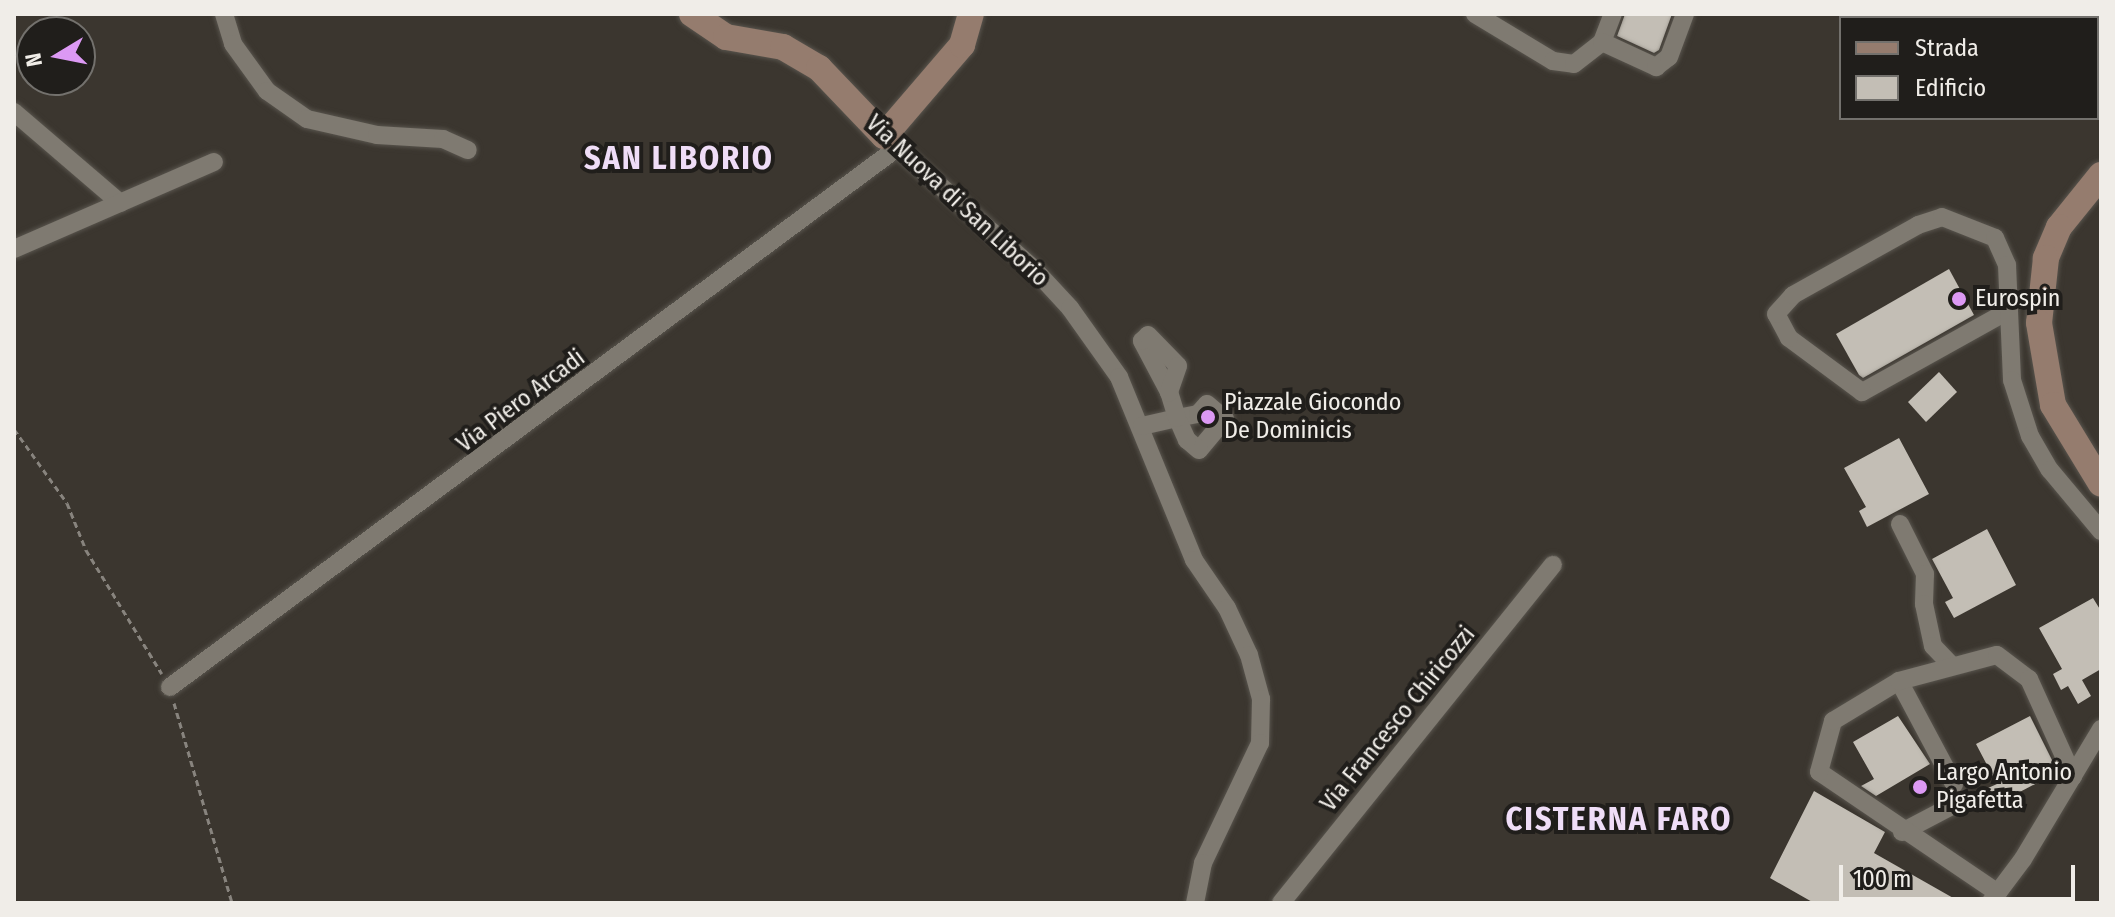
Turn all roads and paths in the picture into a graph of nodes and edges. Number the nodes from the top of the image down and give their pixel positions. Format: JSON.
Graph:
{"nodes":[{"id":1,"x":224,"y":14,"type":"edge"},
{"id":2,"x":692,"y":14,"type":"edge"},
{"id":3,"x":971,"y":14,"type":"edge"},
{"id":4,"x":1475,"y":14,"type":"edge"},
{"id":5,"x":1613,"y":14,"type":"edge"},
{"id":6,"x":1685,"y":14,"type":"edge"},
{"id":7,"x":1602,"y":42,"type":"junction"},
{"id":8,"x":14,"y":112,"type":"edge"},
{"id":9,"x":890,"y":142,"type":"junction"},
{"id":10,"x":468,"y":150,"type":"dead end"},
{"id":11,"x":214,"y":162,"type":"dead end"},
{"id":12,"x":2101,"y":175,"type":"edge"},
{"id":13,"x":120,"y":203,"type":"junction"},
{"id":14,"x":14,"y":249,"type":"edge"},
{"id":15,"x":2006,"y":312,"type":"junction"},
{"id":16,"x":1169,"y":392,"type":"dead end"},
{"id":17,"x":1142,"y":426,"type":"junction"},
{"id":18,"x":14,"y":429,"type":"edge"},
{"id":19,"x":2101,"y":484,"type":"edge"},
{"id":20,"x":1900,"y":524,"type":"dead end"},
{"id":21,"x":2101,"y":531,"type":"edge"},
{"id":22,"x":1553,"y":565,"type":"dead end"},
{"id":23,"x":1952,"y":666,"type":"junction"},
{"id":24,"x":1899,"y":681,"type":"junction"},
{"id":25,"x":170,"y":687,"type":"junction"},
{"id":26,"x":2101,"y":729,"type":"edge"},
{"id":27,"x":2073,"y":776,"type":"junction"},
{"id":28,"x":1902,"y":832,"type":"junction"},
{"id":29,"x":1994,"y":898,"type":"edge"},
{"id":30,"x":232,"y":903,"type":"edge"},
{"id":31,"x":1195,"y":903,"type":"edge"},
{"id":32,"x":1281,"y":903,"type":"edge"}],
"edges":[{"from":1,"to":10,"type":"street"},
{"from":2,"to":9,"type":"street","name":"Via Nuova di San Liborio"},
{"from":3,"to":9,"type":"street"},
{"from":4,"to":7,"type":"street"},
{"from":5,"to":7,"type":"street"},
{"from":6,"to":7,"type":"street"},
{"from":8,"to":13,"type":"street"},
{"from":9,"to":17,"type":"street","name":"Via Nuova di San Liborio"},
{"from":9,"to":25,"type":"street","name":"Via Piero Arcadi"},
{"from":11,"to":13,"type":"street"},
{"from":12,"to":19,"type":"street"},
{"from":13,"to":14,"type":"street"},
{"from":15,"to":15,"type":"street"},
{"from":15,"to":21,"type":"street"},
{"from":16,"to":17,"type":"street"},
{"from":17,"to":31,"type":"street","name":"Via Nuova di San Liborio"},
{"from":18,"to":25,"type":"path"},
{"from":20,"to":23,"type":"street"},
{"from":22,"to":32,"type":"street","name":"Via Francesco Chiricozzi"},
{"from":23,"to":24,"type":"street"},
{"from":23,"to":27,"type":"street"},
{"from":24,"to":28,"type":"street"},
{"from":24,"to":28,"type":"street"},
{"from":25,"to":30,"type":"path"},
{"from":26,"to":27,"type":"street"},
{"from":27,"to":29,"type":"street"},
{"from":28,"to":29,"type":"street"}]}
